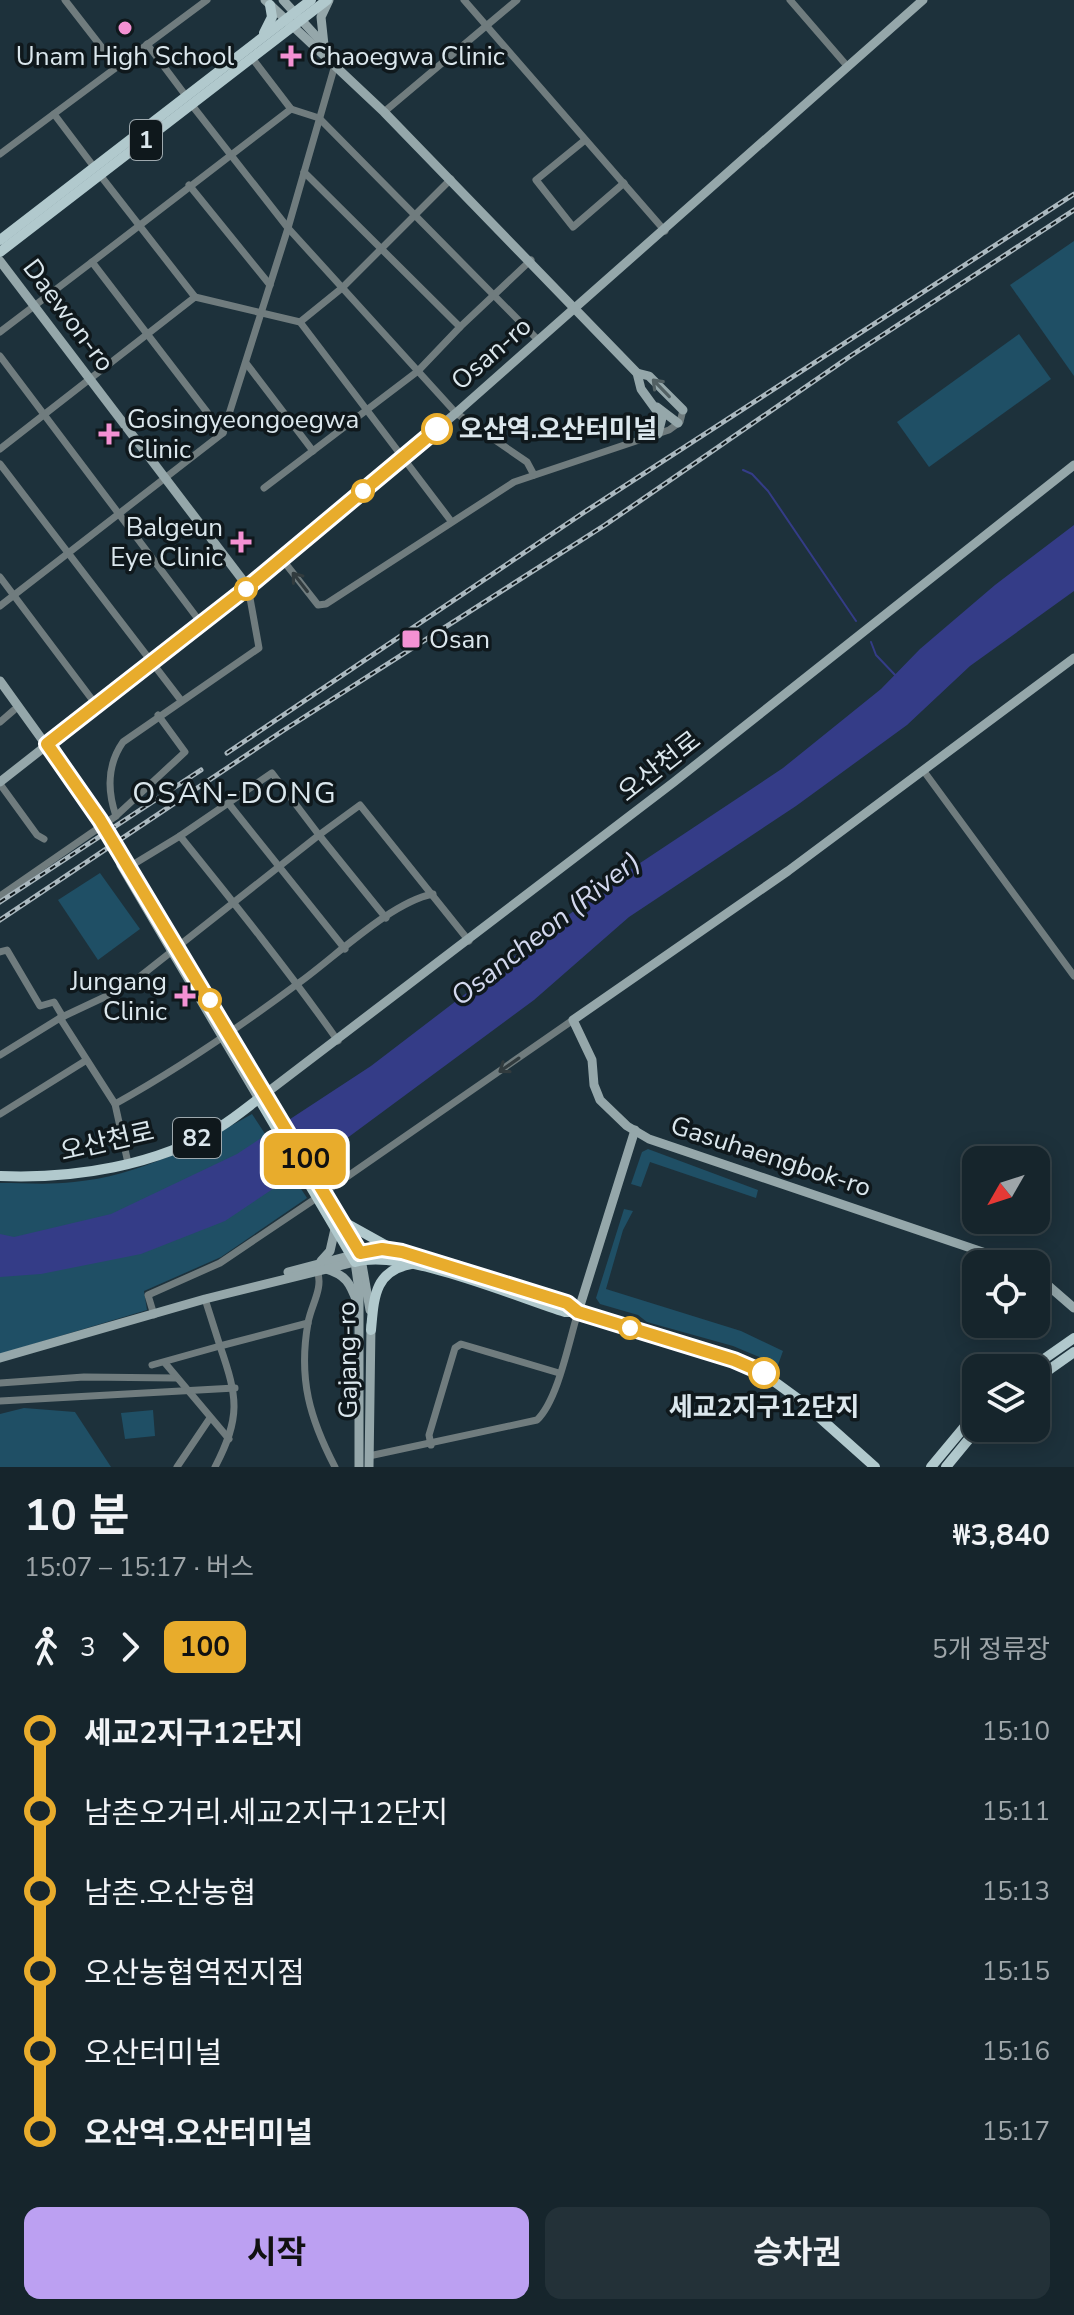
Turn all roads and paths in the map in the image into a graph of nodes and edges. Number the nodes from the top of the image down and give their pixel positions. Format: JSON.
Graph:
{"nodes":[{"id":1,"x":65,"y":0,"type":"edge"},
{"id":2,"x":207,"y":0,"type":"edge"},
{"id":3,"x":328,"y":0,"type":"edge"},
{"id":4,"x":464,"y":0,"type":"edge"},
{"id":5,"x":517,"y":0,"type":"edge"},
{"id":6,"x":790,"y":0,"type":"edge"},
{"id":7,"x":923,"y":0,"type":"edge"},
{"id":8,"x":284,"y":1,"type":"edge"},
{"id":9,"x":310,"y":1,"type":"edge"},
{"id":10,"x":268,"y":2,"type":"edge"},
{"id":11,"x":295,"y":12,"type":"junction"},
{"id":12,"x":303,"y":21,"type":"junction"},
{"id":13,"x":288,"y":23,"type":"junction"},
{"id":14,"x":486,"y":26,"type":"junction"},
{"id":15,"x":268,"y":38,"type":"junction"},
{"id":16,"x":304,"y":39,"type":"junction"},
{"id":17,"x":147,"y":44,"type":"junction"},
{"id":18,"x":324,"y":45,"type":"junction"},
{"id":19,"x":252,"y":58,"type":"junction"},
{"id":20,"x":332,"y":62,"type":"junction"},
{"id":21,"x":117,"y":67,"type":"junction"},
{"id":22,"x":848,"y":67,"type":"junction"},
{"id":23,"x":189,"y":100,"type":"junction"},
{"id":24,"x":291,"y":109,"type":"junction"},
{"id":25,"x":384,"y":112,"type":"junction"},
{"id":26,"x":54,"y":114,"type":"junction"},
{"id":27,"x":319,"y":118,"type":"junction"},
{"id":28,"x":585,"y":140,"type":"junction"},
{"id":29,"x":0,"y":154,"type":"edge"},
{"id":30,"x":230,"y":154,"type":"junction"},
{"id":31,"x":97,"y":171,"type":"junction"},
{"id":32,"x":304,"y":172,"type":"junction"},
{"id":33,"x":451,"y":179,"type":"junction"},
{"id":34,"x":624,"y":183,"type":"junction"},
{"id":35,"x":189,"y":185,"type":"junction"},
{"id":36,"x":415,"y":215,"type":"junction"},
{"id":37,"x":139,"y":225,"type":"junction"},
{"id":38,"x":288,"y":228,"type":"junction"},
{"id":39,"x":665,"y":231,"type":"junction"},
{"id":40,"x":0,"y":240,"type":"edge"},
{"id":41,"x":380,"y":250,"type":"junction"},
{"id":42,"x":0,"y":252,"type":"edge"},
{"id":43,"x":531,"y":260,"type":"junction"},
{"id":44,"x":0,"y":261,"type":"edge"},
{"id":45,"x":92,"y":262,"type":"junction"},
{"id":46,"x":270,"y":285,"type":"junction"},
{"id":47,"x":342,"y":288,"type":"junction"},
{"id":48,"x":494,"y":295,"type":"junction"},
{"id":49,"x":195,"y":297,"type":"junction"},
{"id":50,"x":34,"y":306,"type":"junction"},
{"id":51,"x":576,"y":307,"type":"junction"},
{"id":52,"x":262,"y":312,"type":"junction"},
{"id":53,"x":300,"y":322,"type":"junction"},
{"id":54,"x":460,"y":327,"type":"junction"},
{"id":55,"x":0,"y":332,"type":"edge"},
{"id":56,"x":148,"y":335,"type":"junction"},
{"id":57,"x":538,"y":340,"type":"junction"},
{"id":58,"x":0,"y":356,"type":"edge"},
{"id":59,"x":246,"y":363,"type":"junction"},
{"id":60,"x":418,"y":371,"type":"junction"},
{"id":61,"x":637,"y":373,"type":"junction"},
{"id":62,"x":90,"y":380,"type":"junction"},
{"id":63,"x":657,"y":407,"type":"junction"},
{"id":64,"x":683,"y":410,"type":"joint"},
{"id":65,"x":365,"y":411,"type":"junction"},
{"id":66,"x":456,"y":413,"type":"junction"},
{"id":67,"x":45,"y":415,"type":"junction"},
{"id":68,"x":678,"y":423,"type":"junction"},
{"id":69,"x":223,"y":433,"type":"junction"},
{"id":70,"x":658,"y":434,"type":"junction"},
{"id":71,"x":0,"y":449,"type":"edge"},
{"id":72,"x":313,"y":451,"type":"junction"},
{"id":73,"x":401,"y":459,"type":"junction"},
{"id":74,"x":0,"y":464,"type":"edge"},
{"id":75,"x":1074,"y":465,"type":"edge"},
{"id":76,"x":534,"y":475,"type":"junction"},
{"id":77,"x":166,"y":478,"type":"junction"},
{"id":78,"x":264,"y":488,"type":"dead end"},
{"id":79,"x":120,"y":514,"type":"junction"},
{"id":80,"x":451,"y":521,"type":"junction"},
{"id":81,"x":68,"y":554,"type":"junction"},
{"id":82,"x":282,"y":559,"type":"junction"},
{"id":83,"x":0,"y":577,"type":"edge"},
{"id":84,"x":248,"y":587,"type":"junction"},
{"id":85,"x":14,"y":596,"type":"junction"},
{"id":86,"x":0,"y":606,"type":"edge"},
{"id":87,"x":201,"y":623,"type":"junction"},
{"id":88,"x":1074,"y":658,"type":"edge"},
{"id":89,"x":151,"y":662,"type":"junction"},
{"id":90,"x":0,"y":681,"type":"edge"},
{"id":91,"x":0,"y":691,"type":"edge"},
{"id":92,"x":180,"y":699,"type":"junction"},
{"id":93,"x":97,"y":706,"type":"junction"},
{"id":94,"x":14,"y":710,"type":"junction"},
{"id":95,"x":158,"y":715,"type":"junction"},
{"id":96,"x":0,"y":722,"type":"edge"},
{"id":97,"x":45,"y":746,"type":"junction"},
{"id":98,"x":923,"y":770,"type":"junction"},
{"id":99,"x":0,"y":783,"type":"edge"},
{"id":100,"x":229,"y":804,"type":"junction"},
{"id":101,"x":116,"y":816,"type":"junction"},
{"id":102,"x":98,"y":821,"type":"tunnel mouth"},
{"id":103,"x":319,"y":835,"type":"junction"},
{"id":104,"x":180,"y":836,"type":"junction"},
{"id":105,"x":44,"y":839,"type":"dead end"},
{"id":106,"x":129,"y":867,"type":"junction"},
{"id":107,"x":279,"y":867,"type":"junction"},
{"id":108,"x":433,"y":894,"type":"junction"},
{"id":109,"x":0,"y":896,"type":"edge"},
{"id":110,"x":234,"y":903,"type":"junction"},
{"id":111,"x":386,"y":918,"type":"junction"},
{"id":112,"x":469,"y":941,"type":"junction"},
{"id":113,"x":174,"y":948,"type":"junction"},
{"id":114,"x":345,"y":949,"type":"junction"},
{"id":115,"x":0,"y":952,"type":"edge"},
{"id":116,"x":1074,"y":976,"type":"edge"},
{"id":117,"x":297,"y":984,"type":"junction"},
{"id":118,"x":62,"y":1018,"type":"junction"},
{"id":119,"x":573,"y":1020,"type":"junction"},
{"id":120,"x":227,"y":1034,"type":"junction"},
{"id":121,"x":338,"y":1041,"type":"junction"},
{"id":122,"x":0,"y":1055,"type":"edge"},
{"id":123,"x":85,"y":1061,"type":"junction"},
{"id":124,"x":264,"y":1100,"type":"junction"},
{"id":125,"x":115,"y":1104,"type":"junction"},
{"id":126,"x":0,"y":1114,"type":"edge"},
{"id":127,"x":635,"y":1130,"type":"junction"},
{"id":128,"x":128,"y":1163,"type":"junction"},
{"id":129,"x":0,"y":1176,"type":"edge"},
{"id":130,"x":320,"y":1192,"type":"junction"},
{"id":131,"x":338,"y":1222,"type":"junction"},
{"id":132,"x":976,"y":1250,"type":"edge"},
{"id":133,"x":402,"y":1252,"type":"junction"},
{"id":134,"x":358,"y":1257,"type":"junction"},
{"id":135,"x":413,"y":1264,"type":"junction"},
{"id":136,"x":319,"y":1267,"type":"junction"},
{"id":137,"x":1050,"y":1287,"type":"edge"},
{"id":138,"x":205,"y":1299,"type":"junction"},
{"id":139,"x":1071,"y":1304,"type":"edge"},
{"id":140,"x":578,"y":1312,"type":"junction"},
{"id":141,"x":154,"y":1315,"type":"junction"},
{"id":142,"x":360,"y":1320,"type":"junction"},
{"id":143,"x":308,"y":1323,"type":"junction"},
{"id":144,"x":371,"y":1330,"type":"junction"},
{"id":145,"x":1074,"y":1338,"type":"edge"},
{"id":146,"x":220,"y":1346,"type":"junction"},
{"id":147,"x":1074,"y":1352,"type":"edge"},
{"id":148,"x":1050,"y":1355,"type":"edge"},
{"id":149,"x":0,"y":1358,"type":"edge"},
{"id":150,"x":165,"y":1363,"type":"junction"},
{"id":151,"x":152,"y":1365,"type":"dead end"},
{"id":152,"x":1050,"y":1369,"type":"edge"},
{"id":153,"x":559,"y":1373,"type":"junction"},
{"id":154,"x":176,"y":1378,"type":"junction"},
{"id":155,"x":0,"y":1383,"type":"edge"},
{"id":156,"x":235,"y":1388,"type":"junction"},
{"id":157,"x":187,"y":1392,"type":"junction"},
{"id":158,"x":0,"y":1401,"type":"edge"},
{"id":159,"x":210,"y":1418,"type":"junction"},
{"id":160,"x":962,"y":1430,"type":"edge"},
{"id":161,"x":229,"y":1439,"type":"junction"},
{"id":162,"x":967,"y":1442,"type":"edge"},
{"id":163,"x":431,"y":1445,"type":"junction"},
{"id":164,"x":369,"y":1462,"type":"edge"},
{"id":165,"x":177,"y":1467,"type":"edge"},
{"id":166,"x":215,"y":1467,"type":"edge"},
{"id":167,"x":335,"y":1467,"type":"edge"},
{"id":168,"x":359,"y":1467,"type":"edge"},
{"id":169,"x":875,"y":1467,"type":"edge"},
{"id":170,"x":931,"y":1467,"type":"edge"},
{"id":171,"x":946,"y":1467,"type":"edge"}],
"edges":[{"from":1,"to":21,"type":"street"},
{"from":2,"to":17,"type":"street"},
{"from":3,"to":12,"type":"main road","number":"1"},
{"from":3,"to":18,"type":"street"},
{"from":4,"to":14,"type":"street"},
{"from":5,"to":14,"type":"street"},
{"from":6,"to":22,"type":"street"},
{"from":7,"to":22,"type":"street","name":"Osan-ro"},
{"from":8,"to":9,"type":"street"},
{"from":8,"to":11,"type":"street"},
{"from":9,"to":11,"type":"main road","number":"1"},
{"from":10,"to":13,"type":"street"},
{"from":10,"to":15,"type":"main road"},
{"from":11,"to":12,"type":"street"},
{"from":11,"to":13,"type":"main road","number":"1"},
{"from":12,"to":13,"type":"main road","number":"1"},
{"from":12,"to":18,"type":"street"},
{"from":13,"to":15,"type":"main road","number":"1"},
{"from":13,"to":16,"type":"street"},
{"from":14,"to":25,"type":"street"},
{"from":14,"to":28,"type":"street"},
{"from":15,"to":16,"type":"street"},
{"from":15,"to":19,"type":"main road","number":"1"},
{"from":15,"to":23,"type":"main road","number":"1"},
{"from":16,"to":20,"type":"street"},
{"from":17,"to":21,"type":"street"},
{"from":17,"to":23,"type":"street"},
{"from":18,"to":20,"type":"street"},
{"from":19,"to":23,"type":"main road","number":"1"},
{"from":19,"to":24,"type":"street"},
{"from":20,"to":25,"type":"street"},
{"from":20,"to":27,"type":"street"},
{"from":21,"to":26,"type":"street"},
{"from":22,"to":39,"type":"street","name":"Osan-ro"},
{"from":23,"to":30,"type":"street"},
{"from":23,"to":31,"type":"main road","number":"1"},
{"from":24,"to":27,"type":"street"},
{"from":24,"to":30,"type":"street"},
{"from":25,"to":33,"type":"street"},
{"from":26,"to":29,"type":"street"},
{"from":26,"to":31,"type":"street"},
{"from":27,"to":32,"type":"street"},
{"from":27,"to":36,"type":"street"},
{"from":28,"to":34,"type":"street"},
{"from":28,"to":34,"type":"street"},
{"from":30,"to":35,"type":"street"},
{"from":30,"to":38,"type":"street"},
{"from":31,"to":37,"type":"street"},
{"from":31,"to":40,"type":"main road","number":"1"},
{"from":31,"to":42,"type":"main road","number":"1"},
{"from":32,"to":38,"type":"street"},
{"from":32,"to":41,"type":"street"},
{"from":33,"to":36,"type":"street"},
{"from":33,"to":43,"type":"street"},
{"from":34,"to":39,"type":"street"},
{"from":35,"to":37,"type":"street"},
{"from":35,"to":46,"type":"street"},
{"from":36,"to":41,"type":"street"},
{"from":36,"to":48,"type":"street"},
{"from":37,"to":45,"type":"street"},
{"from":37,"to":49,"type":"street"},
{"from":38,"to":46,"type":"street"},
{"from":38,"to":47,"type":"street"},
{"from":39,"to":51,"type":"street","name":"Osan-ro"},
{"from":41,"to":47,"type":"street"},
{"from":41,"to":54,"type":"street"},
{"from":43,"to":48,"type":"street"},
{"from":43,"to":51,"type":"street"},
{"from":44,"to":50,"type":"street","name":"Daewon-ro"},
{"from":45,"to":50,"type":"street"},
{"from":45,"to":56,"type":"street"},
{"from":46,"to":52,"type":"street"},
{"from":47,"to":53,"type":"street"},
{"from":47,"to":60,"type":"street"},
{"from":48,"to":54,"type":"street"},
{"from":48,"to":57,"type":"street"},
{"from":49,"to":52,"type":"street"},
{"from":49,"to":56,"type":"street"},
{"from":50,"to":55,"type":"street"},
{"from":50,"to":62,"type":"street","name":"Daewon-ro"},
{"from":51,"to":57,"type":"street","name":"Osan-ro"},
{"from":51,"to":61,"type":"street"},
{"from":52,"to":53,"type":"street"},
{"from":52,"to":59,"type":"street"},
{"from":53,"to":65,"type":"street"},
{"from":54,"to":60,"type":"street"},
{"from":56,"to":62,"type":"street"},
{"from":56,"to":69,"type":"street"},
{"from":57,"to":66,"type":"street","name":"Osan-ro"},
{"from":58,"to":67,"type":"street"},
{"from":59,"to":69,"type":"street"},
{"from":59,"to":72,"type":"street"},
{"from":60,"to":65,"type":"street"},
{"from":60,"to":66,"type":"street"},
{"from":61,"to":63,"type":"street"},
{"from":64,"to":61,"type":"street","one_way":true},
{"from":62,"to":67,"type":"street"},
{"from":62,"to":77,"type":"street","name":"Daewon-ro"},
{"from":63,"to":68,"type":"street"},
{"from":63,"to":70,"type":"street"},
{"from":64,"to":68,"type":"street"},
{"from":65,"to":72,"type":"street"},
{"from":65,"to":73,"type":"street"},
{"from":66,"to":73,"type":"street","name":"Osan-ro"},
{"from":66,"to":76,"type":"street"},
{"from":67,"to":71,"type":"street"},
{"from":67,"to":79,"type":"street"},
{"from":68,"to":70,"type":"street"},
{"from":69,"to":77,"type":"street"},
{"from":70,"to":76,"type":"street"},
{"from":72,"to":78,"type":"street"},
{"from":73,"to":80,"type":"street"},
{"from":73,"to":82,"type":"street","name":"Osan-ro"},
{"from":74,"to":81,"type":"street"},
{"from":75,"to":112,"type":"street","name":"오산천로"},
{"from":76,"to":80,"type":"street"},
{"from":77,"to":79,"type":"street"},
{"from":77,"to":84,"type":"street","name":"Daewon-ro"},
{"from":79,"to":81,"type":"street"},
{"from":79,"to":87,"type":"street"},
{"from":80,"to":82,"type":"street","one_way":true},
{"from":81,"to":85,"type":"street"},
{"from":81,"to":89,"type":"street"},
{"from":82,"to":84,"type":"street","name":"Osan-ro"},
{"from":83,"to":85,"type":"street"},
{"from":84,"to":87,"type":"street","name":"Osan-ro"},
{"from":84,"to":92,"type":"street"},
{"from":85,"to":86,"type":"street"},
{"from":85,"to":93,"type":"street"},
{"from":87,"to":89,"type":"street","name":"Osan-ro"},
{"from":88,"to":98,"type":"street"},
{"from":89,"to":92,"type":"street"},
{"from":89,"to":93,"type":"street","name":"Osan-ro"},
{"from":90,"to":97,"type":"street"},
{"from":91,"to":94,"type":"street"},
{"from":92,"to":95,"type":"street"},
{"from":93,"to":97,"type":"street","name":"Osan-ro"},
{"from":94,"to":96,"type":"street"},
{"from":94,"to":97,"type":"street"},
{"from":95,"to":101,"type":"street"},
{"from":95,"to":101,"type":"street"},
{"from":97,"to":99,"type":"street","name":"Osan-ro"},
{"from":97,"to":102,"type":"street"},
{"from":98,"to":116,"type":"street"},
{"from":98,"to":119,"type":"street"},
{"from":99,"to":105,"type":"street"},
{"from":100,"to":103,"type":"street"},
{"from":100,"to":104,"type":"street"},
{"from":100,"to":107,"type":"street"},
{"from":101,"to":109,"type":"street"},
{"from":103,"to":107,"type":"street"},
{"from":103,"to":108,"type":"street"},
{"from":103,"to":111,"type":"street"},
{"from":104,"to":106,"type":"street"},
{"from":104,"to":110,"type":"street"},
{"from":106,"to":113,"type":"street"},
{"from":106,"to":113,"type":"street"},
{"from":107,"to":110,"type":"street"},
{"from":107,"to":114,"type":"street"},
{"from":108,"to":111,"type":"street"},
{"from":108,"to":112,"type":"street"},
{"from":110,"to":113,"type":"street"},
{"from":110,"to":117,"type":"street"},
{"from":111,"to":114,"type":"street"},
{"from":112,"to":121,"type":"street","name":"오산천로"},
{"from":113,"to":118,"type":"street"},
{"from":113,"to":120,"type":"street"},
{"from":114,"to":117,"type":"street"},
{"from":115,"to":118,"type":"street"},
{"from":117,"to":120,"type":"street"},
{"from":117,"to":121,"type":"street"},
{"from":118,"to":122,"type":"street"},
{"from":118,"to":123,"type":"street"},
{"from":119,"to":127,"type":"street","name":"Gasuhaengbok-ro"},
{"from":119,"to":130,"type":"street","one_way":true},
{"from":120,"to":124,"type":"street"},
{"from":120,"to":125,"type":"street"},
{"from":121,"to":124,"type":"street","name":"오산천로"},
{"from":123,"to":125,"type":"street"},
{"from":123,"to":126,"type":"street"},
{"from":124,"to":128,"type":"main road","name":"오산천로","number":"82"},
{"from":124,"to":130,"type":"main road"},
{"from":125,"to":128,"type":"street"},
{"from":127,"to":132,"type":"street","name":"Gasuhaengbok-ro"},
{"from":127,"to":140,"type":"street"},
{"from":128,"to":129,"type":"main road","name":"오산천로","number":"82"},
{"from":130,"to":131,"type":"main road"},
{"from":130,"to":141,"type":"street"},
{"from":131,"to":133,"type":"main road"},
{"from":131,"to":134,"type":"main road"},
{"from":131,"to":136,"type":"street"},
{"from":133,"to":134,"type":"main road"},
{"from":133,"to":140,"type":"main road"},
{"from":134,"to":135,"type":"main road"},
{"from":134,"to":136,"type":"street"},
{"from":134,"to":142,"type":"street","name":"Gajang-ro"},
{"from":134,"to":144,"type":"street","name":"Gajang-ro"},
{"from":135,"to":140,"type":"main road"},
{"from":135,"to":144,"type":"main road"},
{"from":136,"to":138,"type":"street"},
{"from":136,"to":142,"type":"street"},
{"from":136,"to":143,"type":"street"},
{"from":137,"to":139,"type":"street"},
{"from":138,"to":141,"type":"street"},
{"from":138,"to":146,"type":"street"},
{"from":140,"to":153,"type":"street"},
{"from":140,"to":169,"type":"main road"},
{"from":141,"to":149,"type":"street"},
{"from":142,"to":168,"type":"street","name":"Gajang-ro"},
{"from":143,"to":146,"type":"street"},
{"from":143,"to":167,"type":"street"},
{"from":144,"to":164,"type":"street","name":"Gajang-ro"},
{"from":145,"to":148,"type":"main road"},
{"from":146,"to":150,"type":"street"},
{"from":146,"to":156,"type":"street"},
{"from":147,"to":152,"type":"main road"},
{"from":150,"to":151,"type":"street"},
{"from":150,"to":154,"type":"street"},
{"from":153,"to":163,"type":"street"},
{"from":153,"to":163,"type":"street"},
{"from":154,"to":155,"type":"street"},
{"from":154,"to":157,"type":"street"},
{"from":156,"to":157,"type":"street"},
{"from":156,"to":161,"type":"street"},
{"from":157,"to":158,"type":"street"},
{"from":157,"to":159,"type":"street"},
{"from":159,"to":161,"type":"street"},
{"from":159,"to":165,"type":"street"},
{"from":160,"to":170,"type":"main road"},
{"from":161,"to":166,"type":"street"},
{"from":162,"to":171,"type":"main road"},
{"from":163,"to":164,"type":"street"}]}
